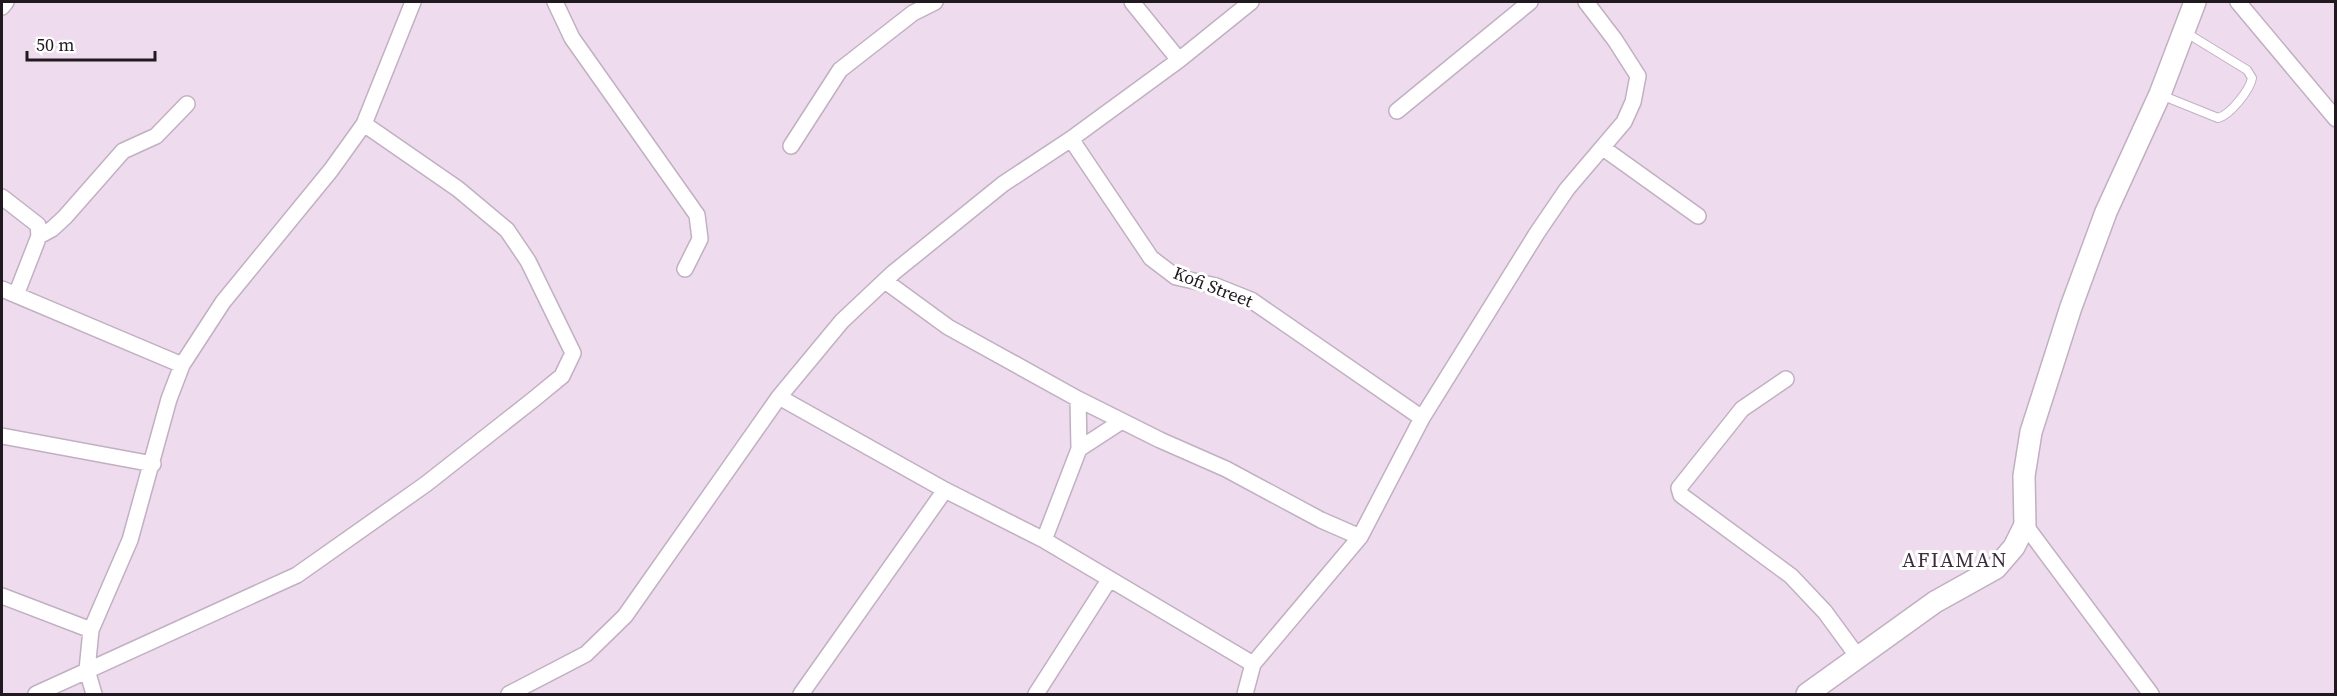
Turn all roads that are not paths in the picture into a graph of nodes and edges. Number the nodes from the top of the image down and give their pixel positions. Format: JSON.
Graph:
{"nodes":[{"id":1,"x":6,"y":2,"type":"edge"},
{"id":2,"x":413,"y":2,"type":"edge"},
{"id":3,"x":555,"y":2,"type":"edge"},
{"id":4,"x":935,"y":2,"type":"edge"},
{"id":5,"x":1132,"y":2,"type":"edge"},
{"id":6,"x":1251,"y":2,"type":"edge"},
{"id":7,"x":1530,"y":2,"type":"edge"},
{"id":8,"x":1586,"y":2,"type":"edge"},
{"id":9,"x":2195,"y":2,"type":"edge"},
{"id":10,"x":2238,"y":2,"type":"edge"},
{"id":11,"x":2,"y":7,"type":"edge"},
{"id":12,"x":2184,"y":31,"type":"junction"},
{"id":13,"x":1179,"y":60,"type":"junction"},
{"id":14,"x":2160,"y":94,"type":"junction"},
{"id":15,"x":187,"y":104,"type":"dead end"},
{"id":16,"x":1397,"y":111,"type":"dead end"},
{"id":17,"x":2336,"y":119,"type":"edge"},
{"id":18,"x":364,"y":124,"type":"junction"},
{"id":19,"x":1071,"y":140,"type":"junction"},
{"id":20,"x":791,"y":146,"type":"dead end"},
{"id":21,"x":1603,"y":148,"type":"junction"},
{"id":22,"x":2,"y":197,"type":"edge"},
{"id":23,"x":1698,"y":216,"type":"dead end"},
{"id":24,"x":39,"y":236,"type":"junction"},
{"id":25,"x":685,"y":269,"type":"dead end"},
{"id":26,"x":885,"y":281,"type":"junction"},
{"id":27,"x":2,"y":289,"type":"edge"},
{"id":28,"x":16,"y":295,"type":"junction"},
{"id":29,"x":182,"y":365,"type":"junction"},
{"id":30,"x":1786,"y":379,"type":"dead end"},
{"id":31,"x":779,"y":397,"type":"junction"},
{"id":32,"x":1078,"y":399,"type":"junction"},
{"id":33,"x":1422,"y":418,"type":"junction"},
{"id":34,"x":1122,"y":422,"type":"junction"},
{"id":35,"x":2,"y":436,"type":"edge"},
{"id":36,"x":1079,"y":449,"type":"junction"},
{"id":37,"x":153,"y":464,"type":"junction"},
{"id":38,"x":945,"y":490,"type":"junction"},
{"id":39,"x":2025,"y":525,"type":"junction"},
{"id":40,"x":1360,"y":537,"type":"junction"},
{"id":41,"x":1044,"y":540,"type":"junction"},
{"id":42,"x":1109,"y":580,"type":"junction"},
{"id":43,"x":2,"y":596,"type":"edge"},
{"id":44,"x":91,"y":630,"type":"junction"},
{"id":45,"x":1858,"y":657,"type":"junction"},
{"id":46,"x":1253,"y":664,"type":"junction"},
{"id":47,"x":87,"y":670,"type":"junction"},
{"id":48,"x":36,"y":694,"type":"edge"},
{"id":49,"x":94,"y":694,"type":"edge"},
{"id":50,"x":509,"y":694,"type":"edge"},
{"id":51,"x":801,"y":694,"type":"edge"},
{"id":52,"x":1036,"y":694,"type":"edge"},
{"id":53,"x":1245,"y":694,"type":"edge"},
{"id":54,"x":1807,"y":694,"type":"edge"},
{"id":55,"x":2151,"y":694,"type":"edge"}],
"edges":[{"from":1,"to":11,"type":"street"},
{"from":2,"to":18,"type":"street"},
{"from":3,"to":25,"type":"street"},
{"from":4,"to":20,"type":"street"},
{"from":5,"to":13,"type":"street"},
{"from":6,"to":13,"type":"street"},
{"from":7,"to":16,"type":"street"},
{"from":8,"to":21,"type":"street"},
{"from":9,"to":12,"type":"street"},
{"from":10,"to":17,"type":"street"},
{"from":12,"to":14,"type":"street"},
{"from":12,"to":14,"type":"lane"},
{"from":13,"to":19,"type":"street"},
{"from":14,"to":39,"type":"street"},
{"from":15,"to":24,"type":"street"},
{"from":18,"to":29,"type":"street"},
{"from":18,"to":47,"type":"street"},
{"from":19,"to":26,"type":"street"},
{"from":19,"to":33,"type":"street","name":"Kofi Street"},
{"from":21,"to":23,"type":"street"},
{"from":21,"to":33,"type":"street"},
{"from":22,"to":24,"type":"street"},
{"from":24,"to":28,"type":"street"},
{"from":26,"to":31,"type":"street"},
{"from":26,"to":32,"type":"street"},
{"from":27,"to":28,"type":"street"},
{"from":28,"to":29,"type":"street"},
{"from":29,"to":37,"type":"street"},
{"from":30,"to":45,"type":"street"},
{"from":31,"to":38,"type":"street"},
{"from":31,"to":50,"type":"street"},
{"from":32,"to":34,"type":"street"},
{"from":32,"to":36,"type":"street"},
{"from":33,"to":40,"type":"street"},
{"from":34,"to":36,"type":"street"},
{"from":34,"to":40,"type":"street"},
{"from":35,"to":37,"type":"street"},
{"from":36,"to":41,"type":"street"},
{"from":37,"to":44,"type":"street"},
{"from":38,"to":41,"type":"street"},
{"from":38,"to":51,"type":"street"},
{"from":39,"to":45,"type":"street"},
{"from":39,"to":55,"type":"street"},
{"from":40,"to":46,"type":"street"},
{"from":41,"to":42,"type":"street"},
{"from":42,"to":46,"type":"street"},
{"from":42,"to":52,"type":"street"},
{"from":43,"to":44,"type":"street"},
{"from":44,"to":47,"type":"street"},
{"from":45,"to":54,"type":"street"},
{"from":46,"to":53,"type":"street"},
{"from":47,"to":48,"type":"street"},
{"from":47,"to":49,"type":"street"}]}
